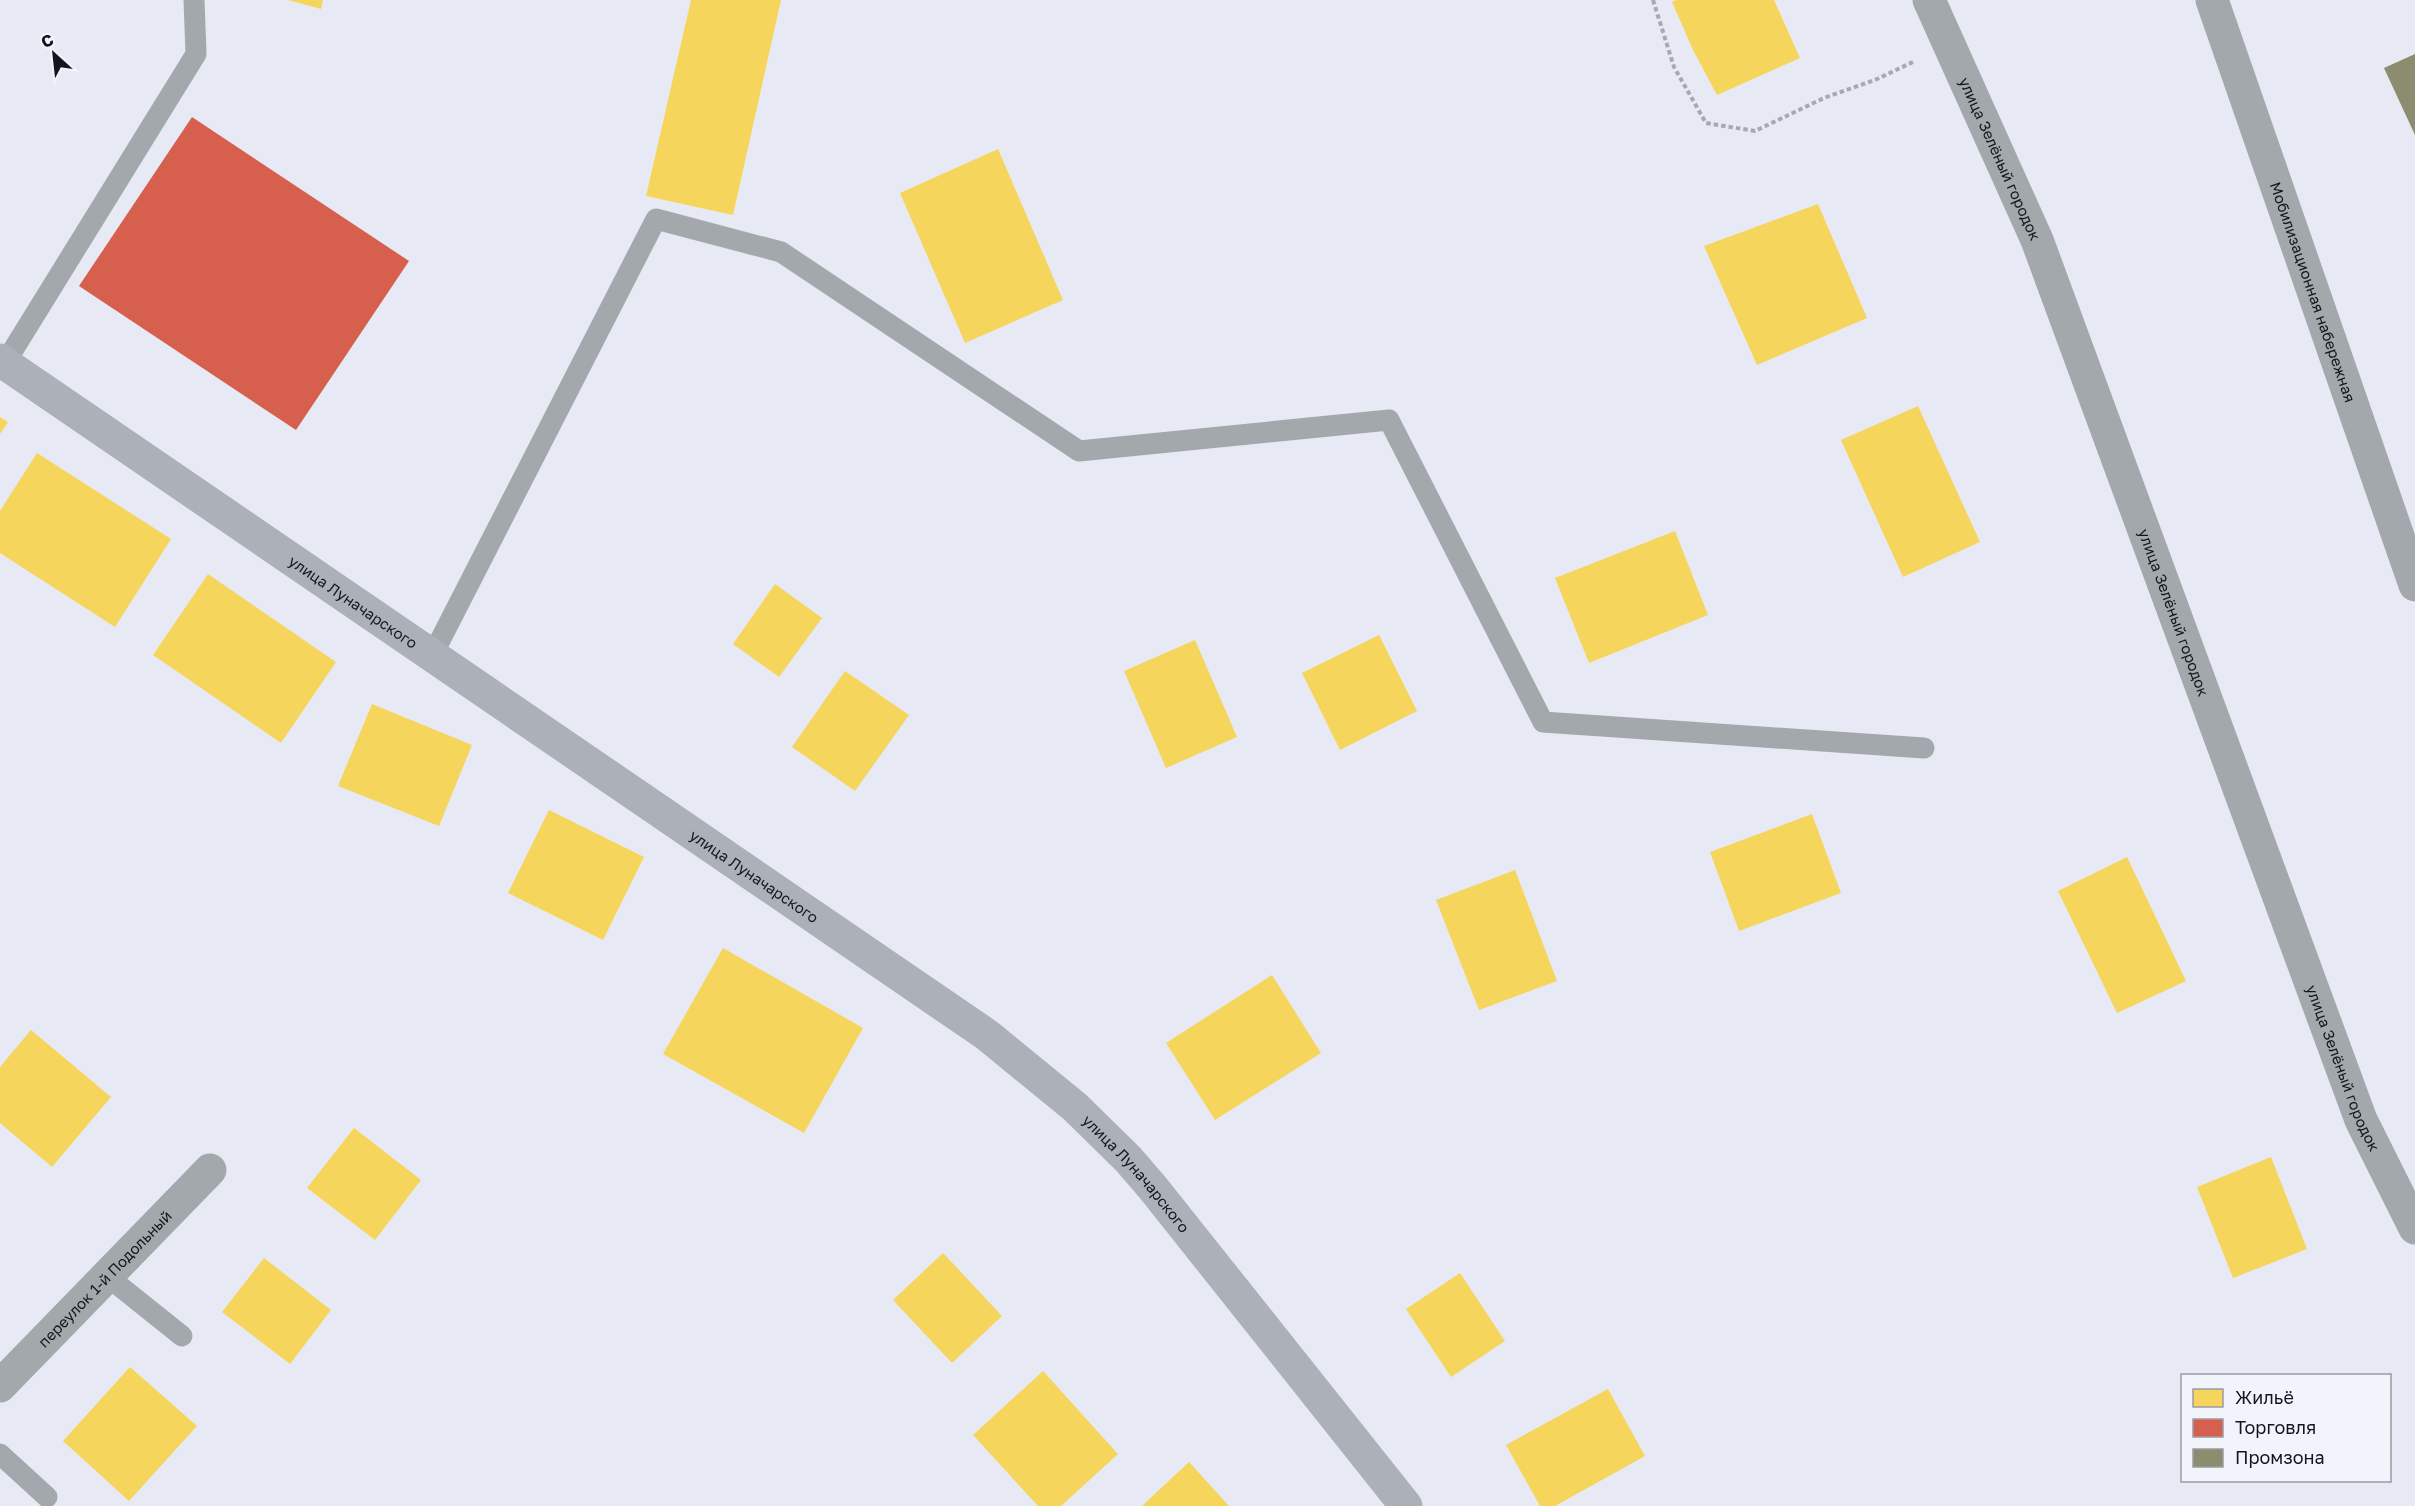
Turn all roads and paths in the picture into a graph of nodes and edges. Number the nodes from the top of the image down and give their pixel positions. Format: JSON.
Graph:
{"nodes":[{"id":1,"x":194,"y":0,"type":"edge"},
{"id":2,"x":1653,"y":0,"type":"edge"},
{"id":3,"x":1929,"y":0,"type":"edge"},
{"id":4,"x":2212,"y":0,"type":"edge"},
{"id":5,"x":1952,"y":55,"type":"junction"},
{"id":6,"x":2,"y":361,"type":"edge"},
{"id":7,"x":2415,"y":585,"type":"edge"},
{"id":8,"x":432,"y":656,"type":"junction"},
{"id":9,"x":1924,"y":747,"type":"dead end"},
{"id":10,"x":210,"y":1170,"type":"dead end"},
{"id":11,"x":2415,"y":1228,"type":"edge"},
{"id":12,"x":107,"y":1276,"type":"junction"},
{"id":13,"x":182,"y":1336,"type":"dead end"},
{"id":14,"x":0,"y":1386,"type":"edge"},
{"id":15,"x":0,"y":1454,"type":"edge"},
{"id":16,"x":46,"y":1497,"type":"dead end"},
{"id":17,"x":1406,"y":1506,"type":"edge"}],
"edges":[{"from":1,"to":6,"type":"lane"},
{"from":2,"to":5,"type":"path"},
{"from":3,"to":5,"type":"street","name":"улица Зелёный городок"},
{"from":4,"to":7,"type":"street","name":"Мобилизационная набережная"},
{"from":5,"to":11,"type":"street","name":"улица Зелёный городок"},
{"from":6,"to":8,"type":"street","name":"улица Луначарского"},
{"from":8,"to":9,"type":"lane"},
{"from":8,"to":17,"type":"street","name":"улица Луначарского"},
{"from":10,"to":12,"type":"street","name":"переулок 1-й Подольный"},
{"from":12,"to":13,"type":"lane"},
{"from":12,"to":14,"type":"street","name":"переулок 1-й Подольный"},
{"from":15,"to":16,"type":"lane"}]}
